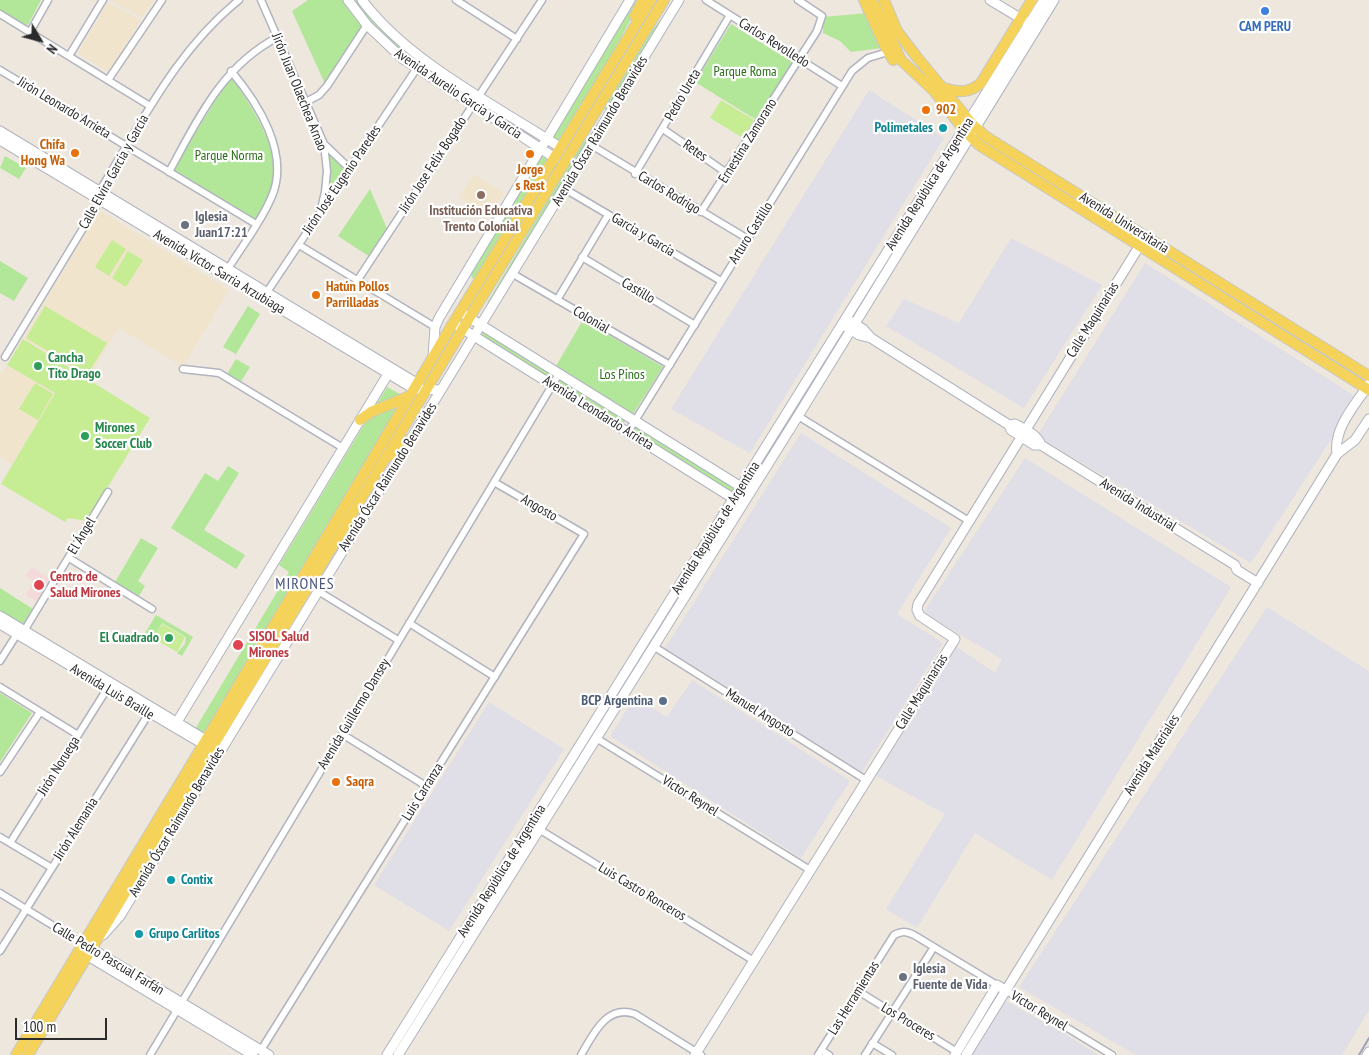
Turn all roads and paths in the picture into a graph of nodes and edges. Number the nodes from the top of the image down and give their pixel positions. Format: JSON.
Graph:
{"nodes":[{"id":1,"x":48,"y":0,"type":"edge"},
{"id":2,"x":103,"y":0,"type":"edge"},
{"id":3,"x":162,"y":0,"type":"edge"},
{"id":4,"x":239,"y":0,"type":"edge"},
{"id":5,"x":261,"y":0,"type":"edge"},
{"id":6,"x":348,"y":0,"type":"edge"},
{"id":7,"x":362,"y":0,"type":"edge"},
{"id":8,"x":456,"y":0,"type":"edge"},
{"id":9,"x":542,"y":0,"type":"edge"},
{"id":10,"x":630,"y":0,"type":"edge"},
{"id":11,"x":643,"y":0,"type":"edge"},
{"id":12,"x":652,"y":0,"type":"edge"},
{"id":13,"x":664,"y":0,"type":"edge"},
{"id":14,"x":670,"y":0,"type":"edge"},
{"id":15,"x":679,"y":0,"type":"edge"},
{"id":16,"x":706,"y":0,"type":"edge"},
{"id":17,"x":798,"y":0,"type":"edge"},
{"id":18,"x":864,"y":0,"type":"edge"},
{"id":19,"x":872,"y":0,"type":"edge"},
{"id":20,"x":884,"y":0,"type":"edge"},
{"id":21,"x":890,"y":0,"type":"edge"},
{"id":22,"x":990,"y":0,"type":"edge"},
{"id":23,"x":1032,"y":0,"type":"edge"},
{"id":24,"x":1044,"y":0,"type":"edge"},
{"id":25,"x":1054,"y":0,"type":"edge"},
{"id":26,"x":0,"y":14,"type":"edge"},
{"id":27,"x":730,"y":15,"type":"junction"},
{"id":28,"x":1025,"y":21,"type":"junction"},
{"id":29,"x":367,"y":25,"type":"junction"},
{"id":30,"x":30,"y":32,"type":"junction"},
{"id":31,"x":278,"y":37,"type":"junction"},
{"id":32,"x":517,"y":39,"type":"junction"},
{"id":33,"x":905,"y":41,"type":"junction"},
{"id":34,"x":636,"y":45,"type":"junction"},
{"id":35,"x":621,"y":52,"type":"junction"},
{"id":36,"x":888,"y":52,"type":"junction"},
{"id":37,"x":69,"y":56,"type":"junction"},
{"id":38,"x":800,"y":59,"type":"junction"},
{"id":39,"x":417,"y":68,"type":"junction"},
{"id":40,"x":908,"y":68,"type":"junction"},
{"id":41,"x":0,"y":70,"type":"edge"},
{"id":42,"x":231,"y":71,"type":"junction"},
{"id":43,"x":928,"y":71,"type":"junction"},
{"id":44,"x":994,"y":72,"type":"junction"},
{"id":45,"x":920,"y":79,"type":"junction"},
{"id":46,"x":108,"y":80,"type":"junction"},
{"id":47,"x":842,"y":86,"type":"junction"},
{"id":48,"x":944,"y":88,"type":"junction"},
{"id":49,"x":479,"y":96,"type":"junction"},
{"id":50,"x":306,"y":102,"type":"junction"},
{"id":51,"x":473,"y":105,"type":"junction"},
{"id":52,"x":150,"y":106,"type":"junction"},
{"id":53,"x":663,"y":129,"type":"junction"},
{"id":54,"x":969,"y":129,"type":"junction"},
{"id":55,"x":0,"y":131,"type":"edge"},
{"id":56,"x":547,"y":139,"type":"junction"},
{"id":57,"x":0,"y":140,"type":"edge"},
{"id":58,"x":324,"y":144,"type":"junction"},
{"id":59,"x":591,"y":145,"type":"junction"},
{"id":60,"x":127,"y":146,"type":"junction"},
{"id":61,"x":561,"y":148,"type":"junction"},
{"id":62,"x":540,"y":150,"type":"junction"},
{"id":63,"x":555,"y":158,"type":"junction"},
{"id":64,"x":350,"y":169,"type":"junction"},
{"id":65,"x":169,"y":172,"type":"junction"},
{"id":66,"x":635,"y":174,"type":"junction"},
{"id":67,"x":728,"y":174,"type":"junction"},
{"id":68,"x":565,"y":190,"type":"junction"},
{"id":69,"x":100,"y":196,"type":"junction"},
{"id":70,"x":701,"y":212,"type":"junction"},
{"id":71,"x":319,"y":215,"type":"junction"},
{"id":72,"x":608,"y":215,"type":"junction"},
{"id":73,"x":256,"y":224,"type":"junction"},
{"id":74,"x":1145,"y":237,"type":"junction"},
{"id":75,"x":748,"y":239,"type":"junction"},
{"id":76,"x":299,"y":245,"type":"junction"},
{"id":77,"x":1139,"y":247,"type":"junction"},
{"id":78,"x":582,"y":257,"type":"junction"},
{"id":79,"x":226,"y":272,"type":"junction"},
{"id":80,"x":513,"y":274,"type":"junction"},
{"id":81,"x":357,"y":281,"type":"junction"},
{"id":82,"x":720,"y":282,"type":"junction"},
{"id":83,"x":1225,"y":286,"type":"junction"},
{"id":84,"x":268,"y":292,"type":"junction"},
{"id":85,"x":1219,"y":297,"type":"junction"},
{"id":86,"x":557,"y":300,"type":"junction"},
{"id":87,"x":460,"y":312,"type":"junction"},
{"id":88,"x":470,"y":318,"type":"junction"},
{"id":89,"x":844,"y":321,"type":"junction"},
{"id":90,"x":453,"y":323,"type":"junction"},
{"id":91,"x":481,"y":325,"type":"junction"},
{"id":92,"x":695,"y":325,"type":"junction"},
{"id":93,"x":434,"y":327,"type":"junction"},
{"id":94,"x":853,"y":327,"type":"junction"},
{"id":95,"x":463,"y":329,"type":"junction"},
{"id":96,"x":474,"y":336,"type":"junction"},
{"id":97,"x":5,"y":356,"type":"dead end"},
{"id":98,"x":433,"y":357,"type":"junction"},
{"id":99,"x":670,"y":365,"type":"junction"},
{"id":100,"x":183,"y":369,"type":"dead end"},
{"id":101,"x":388,"y":374,"type":"junction"},
{"id":102,"x":559,"y":374,"type":"junction"},
{"id":103,"x":1369,"y":376,"type":"edge"},
{"id":104,"x":553,"y":385,"type":"junction"},
{"id":105,"x":1368,"y":387,"type":"edge"},
{"id":106,"x":414,"y":389,"type":"junction"},
{"id":107,"x":441,"y":390,"type":"junction"},
{"id":108,"x":426,"y":391,"type":"junction"},
{"id":109,"x":798,"y":416,"type":"junction"},
{"id":110,"x":360,"y":420,"type":"junction"},
{"id":111,"x":636,"y":420,"type":"junction"},
{"id":112,"x":1369,"y":420,"type":"edge"},
{"id":113,"x":628,"y":432,"type":"junction"},
{"id":114,"x":1023,"y":434,"type":"junction"},
{"id":115,"x":412,"y":438,"type":"junction"},
{"id":116,"x":343,"y":448,"type":"junction"},
{"id":117,"x":1337,"y":454,"type":"junction"},
{"id":118,"x":384,"y":464,"type":"junction"},
{"id":119,"x":494,"y":482,"type":"junction"},
{"id":120,"x":746,"y":490,"type":"junction"},
{"id":121,"x":108,"y":492,"type":"dead end"},
{"id":122,"x":738,"y":502,"type":"junction"},
{"id":123,"x":969,"y":521,"type":"junction"},
{"id":124,"x":584,"y":534,"type":"joint"},
{"id":125,"x":68,"y":558,"type":"junction"},
{"id":126,"x":1259,"y":580,"type":"junction"},
{"id":127,"x":318,"y":591,"type":"junction"},
{"id":128,"x":152,"y":609,"type":"dead end"},
{"id":129,"x":0,"y":616,"type":"edge"},
{"id":130,"x":409,"y":623,"type":"junction"},
{"id":131,"x":0,"y":624,"type":"edge"},
{"id":132,"x":21,"y":632,"type":"junction"},
{"id":133,"x":398,"y":640,"type":"junction"},
{"id":134,"x":653,"y":646,"type":"junction"},
{"id":135,"x":0,"y":661,"type":"edge"},
{"id":136,"x":495,"y":677,"type":"junction"},
{"id":137,"x":0,"y":686,"type":"edge"},
{"id":138,"x":107,"y":689,"type":"junction"},
{"id":139,"x":151,"y":711,"type":"junction"},
{"id":140,"x":40,"y":712,"type":"junction"},
{"id":141,"x":176,"y":722,"type":"junction"},
{"id":142,"x":342,"y":734,"type":"junction"},
{"id":143,"x":78,"y":735,"type":"junction"},
{"id":144,"x":596,"y":738,"type":"junction"},
{"id":145,"x":226,"y":741,"type":"junction"},
{"id":146,"x":207,"y":744,"type":"junction"},
{"id":147,"x":0,"y":772,"type":"edge"},
{"id":148,"x":866,"y":780,"type":"junction"},
{"id":149,"x":426,"y":786,"type":"junction"},
{"id":150,"x":535,"y":827,"type":"junction"},
{"id":151,"x":0,"y":836,"type":"edge"},
{"id":152,"x":10,"y":843,"type":"junction"},
{"id":153,"x":52,"y":868,"type":"junction"},
{"id":154,"x":810,"y":870,"type":"junction"},
{"id":155,"x":0,"y":893,"type":"edge"},
{"id":156,"x":26,"y":909,"type":"junction"},
{"id":157,"x":889,"y":941,"type":"joint"},
{"id":158,"x":934,"y":947,"type":"junction"},
{"id":159,"x":0,"y":950,"type":"edge"},
{"id":160,"x":85,"y":950,"type":"junction"},
{"id":161,"x":754,"y":961,"type":"junction"},
{"id":162,"x":1001,"y":988,"type":"junction"},
{"id":163,"x":858,"y":991,"type":"junction"},
{"id":164,"x":180,"y":1007,"type":"junction"},
{"id":165,"x":892,"y":1012,"type":"junction"},
{"id":166,"x":872,"y":1043,"type":"junction"},
{"id":167,"x":261,"y":1053,"type":"edge"},
{"id":168,"x":820,"y":1053,"type":"edge"},
{"id":169,"x":697,"y":1054,"type":"edge"},
{"id":170,"x":959,"y":1054,"type":"edge"},
{"id":171,"x":16,"y":1055,"type":"edge"},
{"id":172,"x":28,"y":1055,"type":"edge"},
{"id":173,"x":150,"y":1055,"type":"edge"},
{"id":174,"x":387,"y":1055,"type":"edge"},
{"id":175,"x":398,"y":1055,"type":"edge"},
{"id":176,"x":580,"y":1055,"type":"edge"},
{"id":177,"x":829,"y":1055,"type":"edge"},
{"id":178,"x":865,"y":1055,"type":"edge"},
{"id":179,"x":892,"y":1055,"type":"edge"},
{"id":180,"x":1112,"y":1055,"type":"edge"}],
"edges":[{"from":1,"to":30,"type":"street"},
{"from":2,"to":37,"type":"street"},
{"from":3,"to":46,"type":"street"},
{"from":4,"to":52,"type":"street","name":"Calle Elvira García y García"},
{"from":5,"to":31,"type":"street","name":"Jirón Juan Olaechea Arnao"},
{"from":6,"to":29,"type":"street","name":"Avenida Aurelio Garcia y Garcia"},
{"from":7,"to":49,"type":"street","name":"Avenida Aurelio Garcia y Garcia"},
{"from":8,"to":32,"type":"street"},
{"from":9,"to":32,"type":"street","name":"Jirón Jose Felix Bogado"},
{"from":10,"to":56,"type":"street","name":"Avenida Óscar Raimundo Benavides"},
{"from":11,"to":35,"type":"main road"},
{"from":12,"to":35,"type":"main road","name":"Avenida Óscar Raimundo Benavides"},
{"from":13,"to":34,"type":"main road","name":"Avenida Óscar Raimundo Benavides"},
{"from":14,"to":34,"type":"main road"},
{"from":15,"to":59,"type":"street","name":"Avenida Óscar Raimundo Benavides"},
{"from":16,"to":27,"type":"street","name":"Carlos Revolledo"},
{"from":17,"to":38,"type":"street","name":"Ernestina Zamorano"},
{"from":18,"to":36,"type":"main road","name":"Avenida Universitaria"},
{"from":19,"to":40,"type":"main road","name":"Avenida Universitaria"},
{"from":20,"to":33,"type":"main road","name":"Avenida Universitaria"},
{"from":21,"to":33,"type":"main road","name":"Avenida Universitaria"},
{"from":22,"to":28,"type":"street"},
{"from":23,"to":28,"type":"main road"},
{"from":24,"to":28,"type":"street"},
{"from":25,"to":54,"type":"street","name":"Avenida República de Argentina"},
{"from":26,"to":30,"type":"street"},
{"from":27,"to":38,"type":"street","name":"Carlos Revolledo"},
{"from":27,"to":53,"type":"street","name":"Pedro Ureta"},
{"from":28,"to":44,"type":"main road"},
{"from":29,"to":39,"type":"street","name":"Avenida Aurelio Garcia y Garcia"},
{"from":29,"to":50,"type":"street"},
{"from":30,"to":37,"type":"street"},
{"from":31,"to":42,"type":"street"},
{"from":31,"to":50,"type":"street","name":"Jirón Juan Olaechea Arnao"},
{"from":32,"to":49,"type":"street","name":"Jirón Jose Felix Bogado"},
{"from":33,"to":43,"type":"main road","name":"Avenida Universitaria"},
{"from":34,"to":88,"type":"main road","name":"Avenida Óscar Raimundo Benavides"},
{"from":35,"to":61,"type":"main road","name":"Avenida Óscar Raimundo Benavides"},
{"from":36,"to":40,"type":"main road","name":"Avenida Universitaria"},
{"from":36,"to":47,"type":"street","name":"Arturo Castillo"},
{"from":37,"to":46,"type":"street"},
{"from":38,"to":47,"type":"street","name":"Carlos Revolledo"},
{"from":38,"to":67,"type":"street","name":"Ernestina Zamorano"},
{"from":39,"to":51,"type":"street","name":"Avenida Aurelio Garcia y Garcia"},
{"from":39,"to":64,"type":"street","name":"Jirón José Eugenio Paredes"},
{"from":40,"to":45,"type":"main road","name":"Avenida Universitaria"},
{"from":41,"to":60,"type":"street","name":"Jirón Leonardo Arrieta"},
{"from":42,"to":65,"type":"street"},
{"from":42,"to":73,"type":"street"},
{"from":43,"to":45,"type":"main road"},
{"from":43,"to":48,"type":"main road","name":"Avenida Universitaria"},
{"from":44,"to":48,"type":"main road"},
{"from":44,"to":54,"type":"street","name":"Avenida República de Argentina"},
{"from":45,"to":54,"type":"main road","name":"Avenida Universitaria"},
{"from":46,"to":52,"type":"street"},
{"from":47,"to":75,"type":"street","name":"Arturo Castillo"},
{"from":48,"to":54,"type":"main road","name":"Avenida Universitaria"},
{"from":49,"to":51,"type":"street","name":"Jirón Jose Felix Bogado"},
{"from":49,"to":56,"type":"street","name":"Avenida Aurelio Garcia y Garcia"},
{"from":50,"to":58,"type":"street","name":"Jirón Juan Olaechea Arnao"},
{"from":51,"to":62,"type":"street","name":"Avenida Aurelio Garcia y Garcia"},
{"from":51,"to":81,"type":"street","name":"Jirón Jose Felix Bogado"},
{"from":52,"to":60,"type":"street","name":"Calle Elvira García y García"},
{"from":53,"to":66,"type":"street","name":"Pedro Ureta"},
{"from":53,"to":67,"type":"street","name":"Retes"},
{"from":54,"to":74,"type":"main road","name":"Avenida Universitaria"},
{"from":54,"to":77,"type":"main road","name":"Avenida Universitaria"},
{"from":54,"to":89,"type":"street","name":"Avenida República de Argentina"},
{"from":54,"to":94,"type":"street","name":"Avenida República de Argentina"},
{"from":55,"to":69,"type":"street","name":"Avenida Víctor Sarria Arzubiaga"},
{"from":56,"to":61,"type":"street","name":"Avenida Aurelio Garcia y Garcia"},
{"from":56,"to":62,"type":"street","name":"Avenida Óscar Raimundo Benavides"},
{"from":57,"to":69,"type":"street","name":"Avenida Víctor Sarria Arzubiaga"},
{"from":58,"to":64,"type":"street"},
{"from":58,"to":71,"type":"street","name":"Jirón Juan Olaechea Arnao"},
{"from":59,"to":66,"type":"street","name":"Carlos Rodrigo"},
{"from":59,"to":68,"type":"street","name":"Avenida Óscar Raimundo Benavides"},
{"from":60,"to":65,"type":"street","name":"Jirón Leonardo Arrieta"},
{"from":60,"to":69,"type":"street","name":"Calle Elvira García y García"},
{"from":61,"to":63,"type":"main road","name":"Avenida Óscar Raimundo Benavides"},
{"from":62,"to":63,"type":"street","name":"Avenida Aurelio Garcia y Garcia"},
{"from":62,"to":93,"type":"street","name":"Avenida Óscar Raimundo Benavides"},
{"from":63,"to":87,"type":"main road","name":"Avenida Óscar Raimundo Benavides"},
{"from":64,"to":71,"type":"street","name":"Jirón José Eugenio Paredes"},
{"from":65,"to":73,"type":"street","name":"Jirón Leonardo Arrieta"},
{"from":66,"to":70,"type":"street","name":"Carlos Rodrigo"},
{"from":67,"to":70,"type":"street","name":"Ernestina Zamorano"},
{"from":68,"to":72,"type":"street","name":"Garcia y Garcia"},
{"from":68,"to":80,"type":"street","name":"Avenida Óscar Raimundo Benavides"},
{"from":69,"to":79,"type":"street","name":"Avenida Víctor Sarria Arzubiaga"},
{"from":69,"to":97,"type":"street","name":"Calle Elvira García y García"},
{"from":70,"to":75,"type":"street","name":"Carlos Rodrigo"},
{"from":71,"to":76,"type":"street","name":"Jirón José Eugenio Paredes"},
{"from":72,"to":78,"type":"street"},
{"from":72,"to":82,"type":"street","name":"Garcia y Garcia"},
{"from":73,"to":79,"type":"street"},
{"from":74,"to":77,"type":"street","name":"Calle Maquinarias"},
{"from":74,"to":83,"type":"main road","name":"Avenida Universitaria"},
{"from":75,"to":82,"type":"street","name":"Arturo Castillo"},
{"from":76,"to":81,"type":"street"},
{"from":76,"to":84,"type":"street","name":"Jirón José Eugenio Paredes"},
{"from":77,"to":85,"type":"main road","name":"Avenida Universitaria"},
{"from":77,"to":114,"type":"street","name":"Calle Maquinarias"},
{"from":78,"to":86,"type":"street"},
{"from":78,"to":92,"type":"street","name":"Castillo"},
{"from":79,"to":84,"type":"street","name":"Avenida Víctor Sarria Arzubiaga"},
{"from":79,"to":101,"type":"street","name":"Avenida Víctor Sarria Arzubiaga"},
{"from":80,"to":86,"type":"street","name":"Colonial"},
{"from":80,"to":91,"type":"street","name":"Avenida Óscar Raimundo Benavides"},
{"from":81,"to":93,"type":"street"},
{"from":82,"to":92,"type":"street","name":"Arturo Castillo"},
{"from":83,"to":85,"type":"main road"},
{"from":83,"to":103,"type":"main road","name":"Avenida Universitaria"},
{"from":84,"to":106,"type":"street","name":"Avenida Víctor Sarria Arzubiaga"},
{"from":85,"to":105,"type":"main road","name":"Avenida Universitaria"},
{"from":86,"to":99,"type":"street","name":"Colonial"},
{"from":87,"to":88,"type":"street","name":"Avenida Leondardo Arrieta"},
{"from":87,"to":90,"type":"main road","name":"Avenida Óscar Raimundo Benavides"},
{"from":88,"to":91,"type":"street","name":"Avenida Leondardo Arrieta"},
{"from":88,"to":95,"type":"main road","name":"Avenida Óscar Raimundo Benavides"},
{"from":89,"to":94,"type":"street","name":"Avenida Industrial"},
{"from":89,"to":120,"type":"street","name":"Avenida República de Argentina"},
{"from":90,"to":95,"type":"street","name":"Avenida Leondardo Arrieta"},
{"from":90,"to":98,"type":"main road","name":"Avenida Óscar Raimundo Benavides"},
{"from":91,"to":96,"type":"street","name":"Avenida Óscar Raimundo Benavides"},
{"from":91,"to":102,"type":"street","name":"Avenida Leondardo Arrieta"},
{"from":92,"to":99,"type":"street","name":"Arturo Castillo"},
{"from":93,"to":98,"type":"street","name":"Avenida Óscar Raimundo Benavides"},
{"from":94,"to":109,"type":"street","name":"Avenida República de Argentina"},
{"from":94,"to":114,"type":"street","name":"Avenida Industrial"},
{"from":95,"to":96,"type":"street","name":"Avenida Leondardo Arrieta"},
{"from":95,"to":108,"type":"main road","name":"Avenida Óscar Raimundo Benavides"},
{"from":96,"to":104,"type":"street","name":"Avenida Leondardo Arrieta"},
{"from":96,"to":107,"type":"street","name":"Avenida Óscar Raimundo Benavides"},
{"from":98,"to":106,"type":"main road","name":"Avenida Óscar Raimundo Benavides"},
{"from":99,"to":111,"type":"street","name":"Arturo Castillo"},
{"from":100,"to":116,"type":"street"},
{"from":101,"to":106,"type":"street","name":"Avenida Víctor Sarria Arzubiaga"},
{"from":101,"to":110,"type":"street"},
{"from":102,"to":104,"type":"street","name":"Avenida Guillermo Dansey"},
{"from":102,"to":111,"type":"street","name":"Avenida Leondardo Arrieta"},
{"from":104,"to":113,"type":"street","name":"Avenida Leondardo Arrieta"},
{"from":104,"to":119,"type":"street","name":"Avenida Guillermo Dansey"},
{"from":105,"to":117,"type":"street","name":"Avenida Materiales"},
{"from":106,"to":108,"type":"street","name":"Avenida Víctor Sarria Arzubiaga"},
{"from":106,"to":110,"type":"main road"},
{"from":106,"to":146,"type":"main road","name":"Avenida Óscar Raimundo Benavides"},
{"from":107,"to":108,"type":"street","name":"Avenida Víctor Sarria Arzubiaga"},
{"from":107,"to":115,"type":"street","name":"Avenida Óscar Raimundo Benavides"},
{"from":108,"to":118,"type":"main road","name":"Avenida Óscar Raimundo Benavides"},
{"from":109,"to":120,"type":"street","name":"Avenida República de Argentina"},
{"from":109,"to":123,"type":"street"},
{"from":110,"to":116,"type":"street"},
{"from":111,"to":113,"type":"street","name":"Arturo Castillo"},
{"from":111,"to":120,"type":"street","name":"Avenida Leondardo Arrieta"},
{"from":112,"to":117,"type":"street","name":"Avenida Materiales"},
{"from":113,"to":122,"type":"street","name":"Avenida Leondardo Arrieta"},
{"from":114,"to":123,"type":"street","name":"Calle Maquinarias"},
{"from":114,"to":126,"type":"street","name":"Avenida Industrial"},
{"from":115,"to":118,"type":"main road"},
{"from":115,"to":127,"type":"street","name":"Avenida Óscar Raimundo Benavides"},
{"from":116,"to":141,"type":"street"},
{"from":117,"to":126,"type":"street","name":"Avenida Materiales"},
{"from":118,"to":146,"type":"main road","name":"Avenida Óscar Raimundo Benavides"},
{"from":119,"to":124,"type":"street","name":"Angosto"},
{"from":119,"to":130,"type":"street","name":"Avenida Guillermo Dansey"},
{"from":120,"to":122,"type":"street","name":"Avenida República de Argentina"},
{"from":121,"to":125,"type":"street","name":"El Ángel"},
{"from":122,"to":134,"type":"street","name":"Avenida República de Argentina"},
{"from":122,"to":150,"type":"street","name":"Avenida República de Argentina"},
{"from":123,"to":148,"type":"street","name":"Calle Maquinarias"},
{"from":124,"to":136,"type":"street","name":"Luis Carranza"},
{"from":125,"to":128,"type":"street"},
{"from":125,"to":132,"type":"street","name":"El Ángel"},
{"from":126,"to":162,"type":"street","name":"Avenida Materiales"},
{"from":127,"to":133,"type":"street"},
{"from":127,"to":145,"type":"street","name":"Avenida Óscar Raimundo Benavides"},
{"from":129,"to":132,"type":"street","name":"Avenida Luis Braille"},
{"from":130,"to":133,"type":"street","name":"Avenida Guillermo Dansey"},
{"from":130,"to":136,"type":"street"},
{"from":131,"to":132,"type":"street","name":"Avenida Luis Braille"},
{"from":132,"to":135,"type":"street","name":"El Ángel"},
{"from":132,"to":138,"type":"street","name":"Avenida Luis Braille"},
{"from":132,"to":139,"type":"street","name":"Avenida Luis Braille"},
{"from":133,"to":142,"type":"street","name":"Avenida Guillermo Dansey"},
{"from":134,"to":144,"type":"street","name":"Avenida República de Argentina"},
{"from":134,"to":148,"type":"street","name":"Manuel Angosto"},
{"from":136,"to":149,"type":"street","name":"Luis Carranza"},
{"from":137,"to":140,"type":"street"},
{"from":138,"to":139,"type":"street","name":"Avenida Luis Braille"},
{"from":138,"to":143,"type":"street","name":"Jirón Noruega"},
{"from":139,"to":141,"type":"street","name":"Avenida Luis Braille"},
{"from":139,"to":146,"type":"street","name":"Avenida Luis Braille"},
{"from":139,"to":153,"type":"street","name":"Jirón Alemania"},
{"from":140,"to":143,"type":"street"},
{"from":140,"to":147,"type":"street"},
{"from":141,"to":146,"type":"street","name":"Avenida Luis Braille"},
{"from":142,"to":149,"type":"street"},
{"from":142,"to":164,"type":"street","name":"Avenida Guillermo Dansey"},
{"from":143,"to":152,"type":"street","name":"Jirón Noruega"},
{"from":144,"to":150,"type":"street","name":"Avenida República de Argentina"},
{"from":144,"to":154,"type":"street","name":"Victor Reynel"},
{"from":145,"to":146,"type":"street"},
{"from":145,"to":160,"type":"street","name":"Avenida Óscar Raimundo Benavides"},
{"from":146,"to":160,"type":"main road","name":"Avenida Óscar Raimundo Benavides"},
{"from":148,"to":154,"type":"street","name":"Calle Maquinarias"},
{"from":149,"to":167,"type":"street","name":"Luis Carranza"},
{"from":150,"to":161,"type":"street","name":"Luis Castro Ronceros"},
{"from":150,"to":174,"type":"street","name":"Avenida República de Argentina"},
{"from":150,"to":175,"type":"street","name":"Avenida República de Argentina"},
{"from":151,"to":152,"type":"street"},
{"from":152,"to":153,"type":"street"},
{"from":153,"to":156,"type":"street","name":"Jirón Alemania"},
{"from":154,"to":161,"type":"street","name":"Calle Maquinarias"},
{"from":155,"to":156,"type":"street","name":"Calle Pedro Pascual Farfán"},
{"from":156,"to":159,"type":"street","name":"Jirón Alemania"},
{"from":156,"to":160,"type":"street","name":"Calle Pedro Pascual Farfán"},
{"from":157,"to":158,"type":"street","name":"Victor Reynel"},
{"from":157,"to":163,"type":"street","name":"Las Herramientas"},
{"from":158,"to":162,"type":"street","name":"Victor Reynel"},
{"from":158,"to":165,"type":"street"},
{"from":160,"to":164,"type":"street","name":"Calle Pedro Pascual Farfán"},
{"from":160,"to":171,"type":"main road","name":"Avenida Óscar Raimundo Benavides"},
{"from":160,"to":172,"type":"main road","name":"Avenida Óscar Raimundo Benavides"},
{"from":161,"to":169,"type":"street","name":"Calle Maquinarias"},
{"from":162,"to":170,"type":"street","name":"Avenida Materiales"},
{"from":162,"to":180,"type":"street","name":"Victor Reynel"},
{"from":163,"to":165,"type":"street","name":"Los Proceres"},
{"from":163,"to":168,"type":"street","name":"Las Herramientas"},
{"from":164,"to":167,"type":"street","name":"Calle Pedro Pascual Farfán"},
{"from":164,"to":173,"type":"street","name":"Avenida Guillermo Dansey"},
{"from":165,"to":166,"type":"street"},
{"from":165,"to":170,"type":"street","name":"Los Proceres"},
{"from":166,"to":178,"type":"street"},
{"from":166,"to":179,"type":"street"},
{"from":168,"to":177,"type":"street"},
{"from":169,"to":176,"type":"street"}]}
